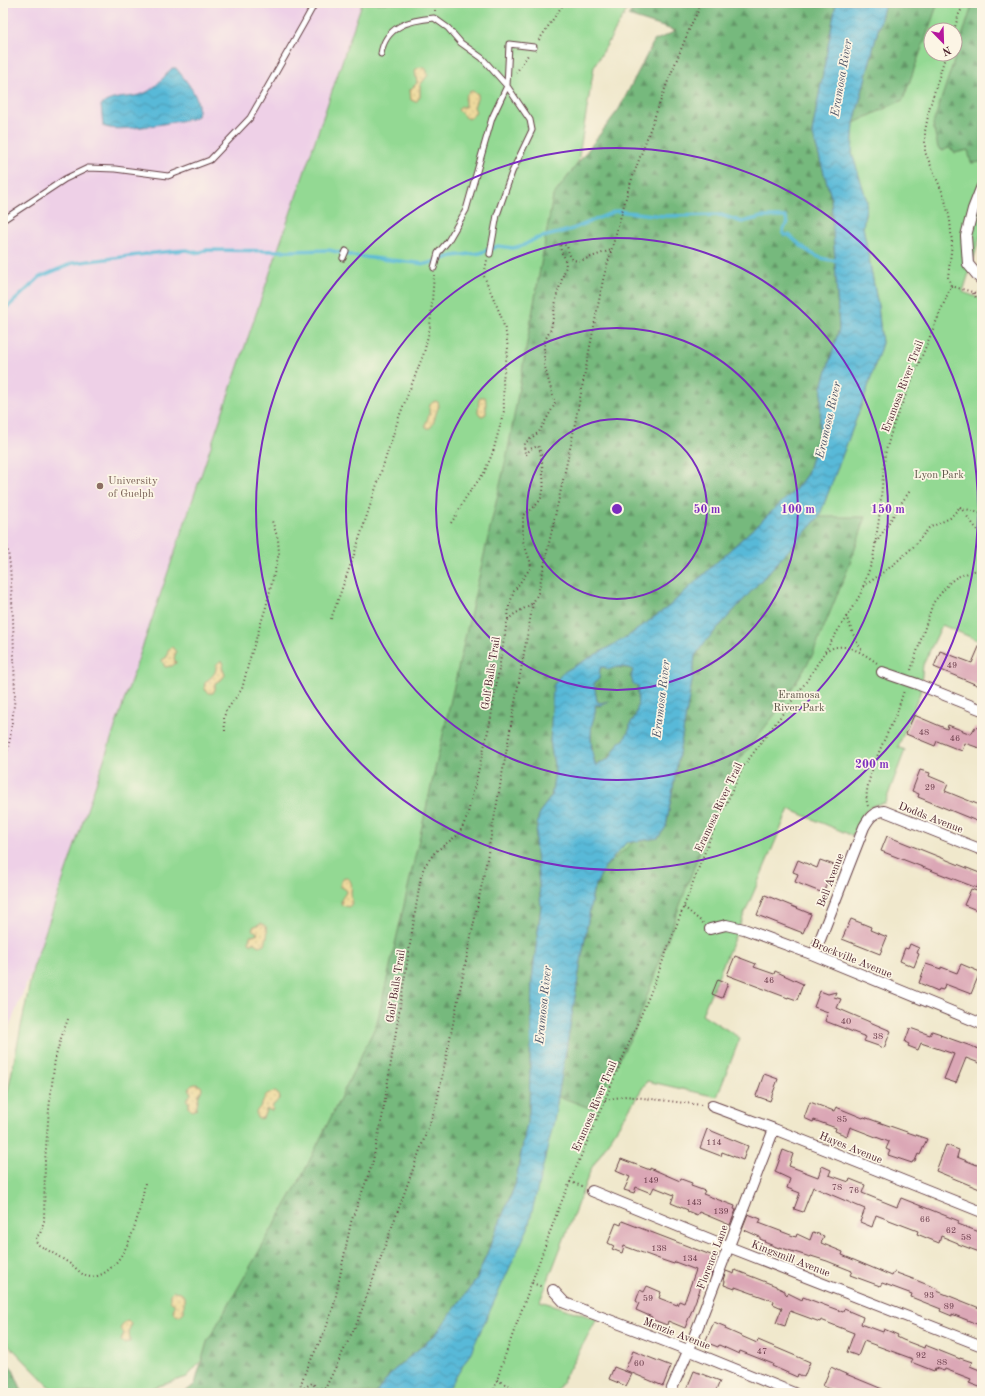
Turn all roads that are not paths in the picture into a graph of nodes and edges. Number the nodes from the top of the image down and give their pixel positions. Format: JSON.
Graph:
{"nodes":[{"id":1,"x":315,"y":3,"type":"edge"},
{"id":2,"x":534,"y":47,"type":"dead end"},
{"id":3,"x":381,"y":54,"type":"dead end"},
{"id":4,"x":507,"y":86,"type":"junction"},
{"id":5,"x":982,"y":186,"type":"edge"},
{"id":6,"x":3,"y":220,"type":"edge"},
{"id":7,"x":346,"y":251,"type":"dead end"},
{"id":8,"x":490,"y":254,"type":"road end"},
{"id":9,"x":343,"y":258,"type":"dead end"},
{"id":10,"x":434,"y":268,"type":"road end"},
{"id":11,"x":982,"y":281,"type":"edge"},
{"id":12,"x":882,"y":672,"type":"road end"},
{"id":13,"x":982,"y":710,"type":"edge"},
{"id":14,"x":872,"y":814,"type":"joint"},
{"id":15,"x":982,"y":850,"type":"edge"},
{"id":16,"x":710,"y":928,"type":"road end"},
{"id":17,"x":814,"y":955,"type":"junction"},
{"id":18,"x":982,"y":1024,"type":"edge"},
{"id":19,"x":712,"y":1106,"type":"road end"},
{"id":20,"x":774,"y":1129,"type":"junction"},
{"id":21,"x":592,"y":1191,"type":"dead end"},
{"id":22,"x":982,"y":1212,"type":"edge"},
{"id":23,"x":729,"y":1247,"type":"junction"},
{"id":24,"x":553,"y":1290,"type":"dead end"},
{"id":25,"x":982,"y":1346,"type":"edge"},
{"id":26,"x":688,"y":1350,"type":"junction"},
{"id":27,"x":670,"y":1393,"type":"edge"},
{"id":28,"x":794,"y":1393,"type":"edge"}],
"edges":[{"from":1,"to":6,"type":"lane"},
{"from":2,"to":4,"type":"lane"},
{"from":3,"to":4,"type":"lane"},
{"from":4,"to":8,"type":"lane"},
{"from":4,"to":10,"type":"lane"},
{"from":5,"to":11,"type":"street"},
{"from":7,"to":9,"type":"lane"},
{"from":12,"to":13,"type":"street"},
{"from":14,"to":15,"type":"street","name":"Dodds Avenue"},
{"from":14,"to":17,"type":"street","name":"Bell Avenue"},
{"from":16,"to":17,"type":"street","name":"Brockville Avenue"},
{"from":17,"to":18,"type":"street","name":"Brockville Avenue"},
{"from":19,"to":20,"type":"street","name":"Hayes Avenue"},
{"from":20,"to":22,"type":"street","name":"Hayes Avenue"},
{"from":20,"to":23,"type":"street","name":"Florence Lane"},
{"from":21,"to":23,"type":"street","name":"Kingsmill Avenue"},
{"from":23,"to":25,"type":"street","name":"Kingsmill Avenue"},
{"from":23,"to":26,"type":"street","name":"Florence Lane"},
{"from":24,"to":26,"type":"street","name":"Menzie Avenue"},
{"from":26,"to":27,"type":"street","name":"Florence Lane"},
{"from":26,"to":28,"type":"street","name":"Menzie Avenue"}]}
